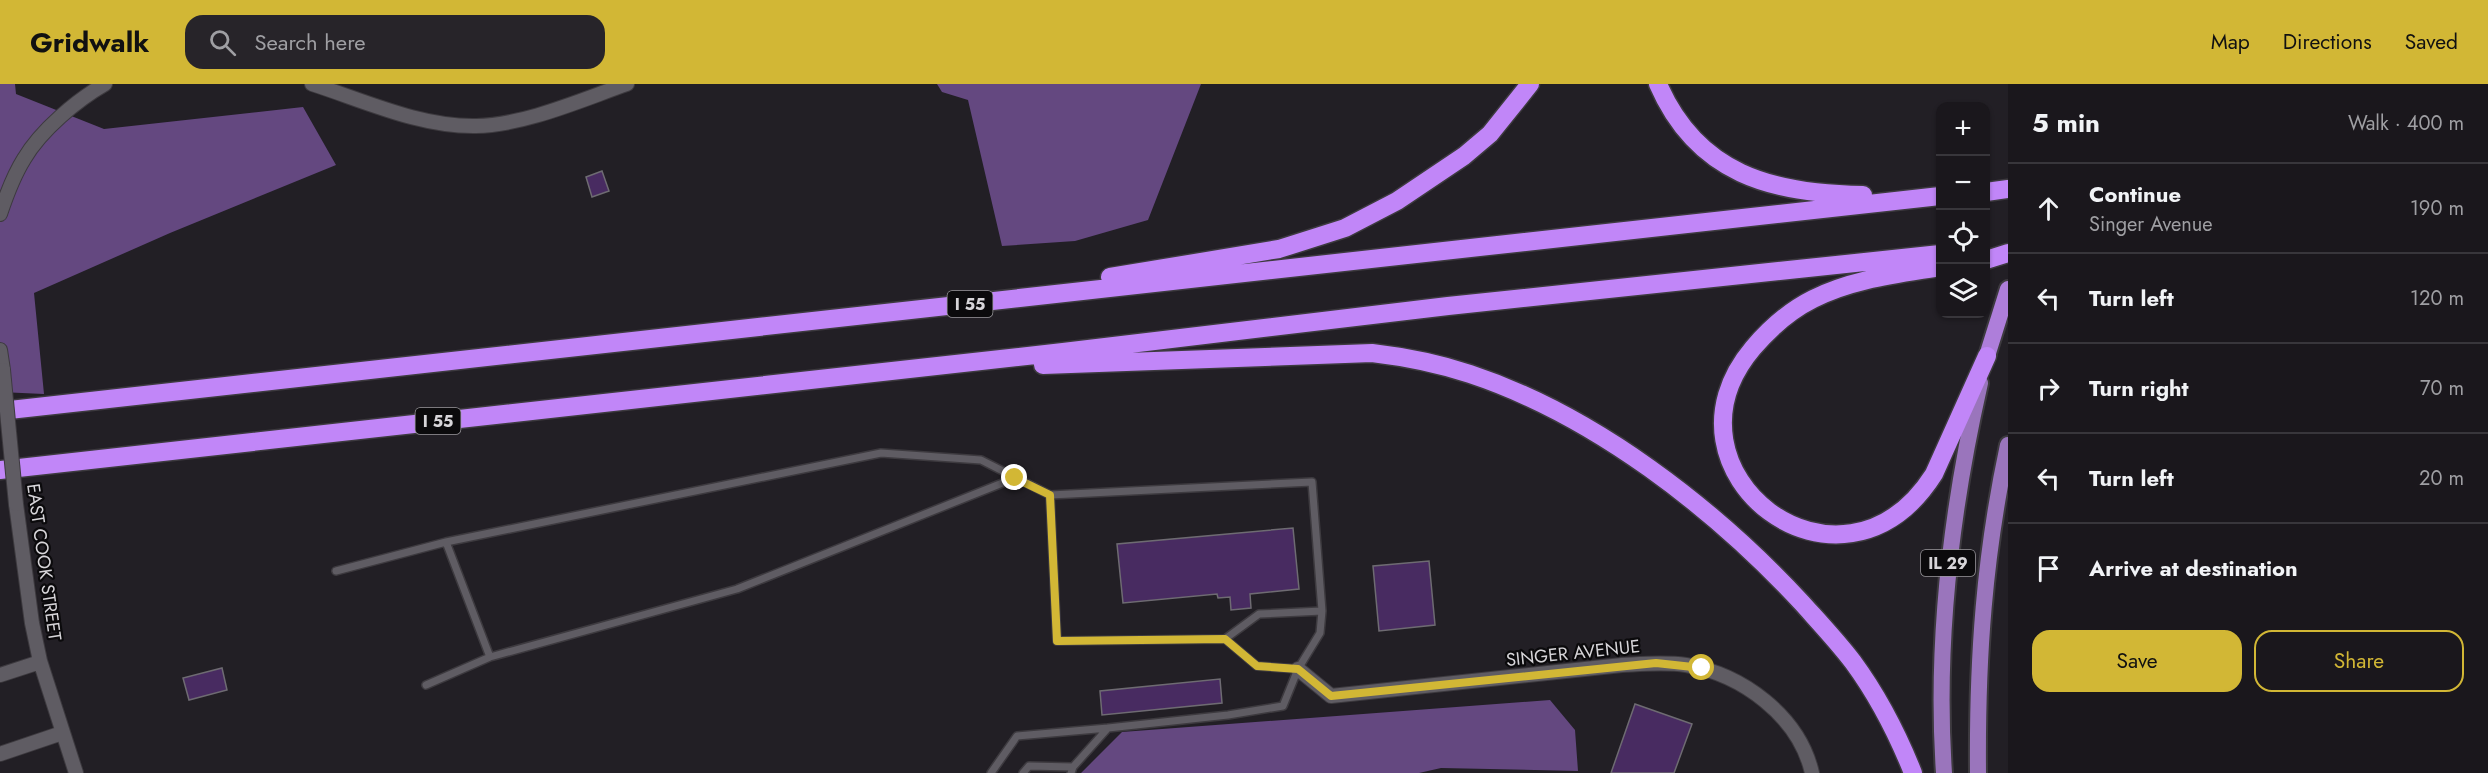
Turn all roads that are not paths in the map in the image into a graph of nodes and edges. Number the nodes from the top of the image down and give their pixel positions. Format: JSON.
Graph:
{"nodes":[{"id":1,"x":105,"y":84,"type":"edge"},
{"id":2,"x":312,"y":84,"type":"edge"},
{"id":3,"x":627,"y":84,"type":"edge"},
{"id":4,"x":1530,"y":84,"type":"edge"},
{"id":5,"x":1658,"y":84,"type":"edge"},
{"id":6,"x":2008,"y":189,"type":"edge"},
{"id":7,"x":1990,"y":191,"type":"edge"},
{"id":8,"x":1936,"y":196,"type":"edge"},
{"id":9,"x":1936,"y":196,"type":"edge"},
{"id":10,"x":0,"y":214,"type":"edge"},
{"id":11,"x":2008,"y":246,"type":"edge"},
{"id":12,"x":1990,"y":248,"type":"edge"},
{"id":13,"x":2008,"y":253,"type":"edge"},
{"id":14,"x":1936,"y":255,"type":"edge"},
{"id":15,"x":1990,"y":259,"type":"edge"},
{"id":16,"x":1936,"y":268,"type":"edge"},
{"id":17,"x":2008,"y":289,"type":"edge"},
{"id":18,"x":1008,"y":299,"type":"junction"},
{"id":19,"x":0,"y":351,"type":"edge"},
{"id":20,"x":1987,"y":356,"type":"junction"},
{"id":21,"x":876,"y":372,"type":"junction"},
{"id":22,"x":0,"y":411,"type":"edge"},
{"id":23,"x":2008,"y":445,"type":"edge"},
{"id":24,"x":0,"y":470,"type":"edge"},
{"id":25,"x":1015,"y":478,"type":"junction"},
{"id":26,"x":1050,"y":495,"type":"junction"},
{"id":27,"x":446,"y":542,"type":"junction"},
{"id":28,"x":336,"y":572,"type":"dead end"},
{"id":29,"x":1322,"y":611,"type":"junction"},
{"id":30,"x":1225,"y":639,"type":"junction"},
{"id":31,"x":490,"y":657,"type":"junction"},
{"id":32,"x":40,"y":662,"type":"junction"},
{"id":33,"x":1298,"y":669,"type":"junction"},
{"id":34,"x":0,"y":675,"type":"edge"},
{"id":35,"x":426,"y":685,"type":"dead end"},
{"id":36,"x":1108,"y":728,"type":"junction"},
{"id":37,"x":62,"y":733,"type":"junction"},
{"id":38,"x":0,"y":754,"type":"edge"},
{"id":39,"x":1072,"y":770,"type":"edge"},
{"id":40,"x":76,"y":773,"type":"edge"},
{"id":41,"x":991,"y":773,"type":"edge"},
{"id":42,"x":1023,"y":773,"type":"edge"},
{"id":43,"x":1812,"y":773,"type":"edge"},
{"id":44,"x":1912,"y":773,"type":"edge"},
{"id":45,"x":1944,"y":773,"type":"edge"},
{"id":46,"x":1978,"y":773,"type":"edge"}],
"edges":[{"from":1,"to":10,"type":"street"},
{"from":2,"to":3,"type":"street"},
{"from":4,"to":18,"type":"highway"},
{"from":5,"to":9,"type":"highway"},
{"from":6,"to":7,"type":"highway"},
{"from":8,"to":18,"type":"highway","number":"I 55"},
{"from":11,"to":12,"type":"highway"},
{"from":13,"to":15,"type":"highway"},
{"from":14,"to":21,"type":"highway","number":"I 55"},
{"from":16,"to":20,"type":"highway"},
{"from":17,"to":20,"type":"highway","number":"IL 29"},
{"from":18,"to":22,"type":"highway","number":"I 55"},
{"from":19,"to":32,"type":"street","name":"EAST COOK STREET","bridge":true},
{"from":20,"to":45,"type":"main road","number":"IL 29"},
{"from":21,"to":24,"type":"highway","number":"I 55"},
{"from":21,"to":44,"type":"highway"},
{"from":23,"to":46,"type":"main road","number":"IL 29"},
{"from":25,"to":26,"type":"lane"},
{"from":25,"to":27,"type":"lane"},
{"from":25,"to":31,"type":"lane"},
{"from":26,"to":29,"type":"lane"},
{"from":26,"to":30,"type":"lane"},
{"from":27,"to":28,"type":"lane"},
{"from":27,"to":31,"type":"lane"},
{"from":29,"to":30,"type":"lane"},
{"from":29,"to":33,"type":"lane"},
{"from":30,"to":33,"type":"lane"},
{"from":31,"to":35,"type":"lane"},
{"from":32,"to":34,"type":"street"},
{"from":32,"to":37,"type":"street","name":"EAST COOK STREET"},
{"from":33,"to":36,"type":"lane"},
{"from":33,"to":43,"type":"street","name":"SINGER AVENUE"},
{"from":36,"to":39,"type":"lane"},
{"from":36,"to":41,"type":"lane"},
{"from":37,"to":38,"type":"street"},
{"from":37,"to":40,"type":"street","name":"EAST COOK STREET"},
{"from":39,"to":42,"type":"lane"}]}
